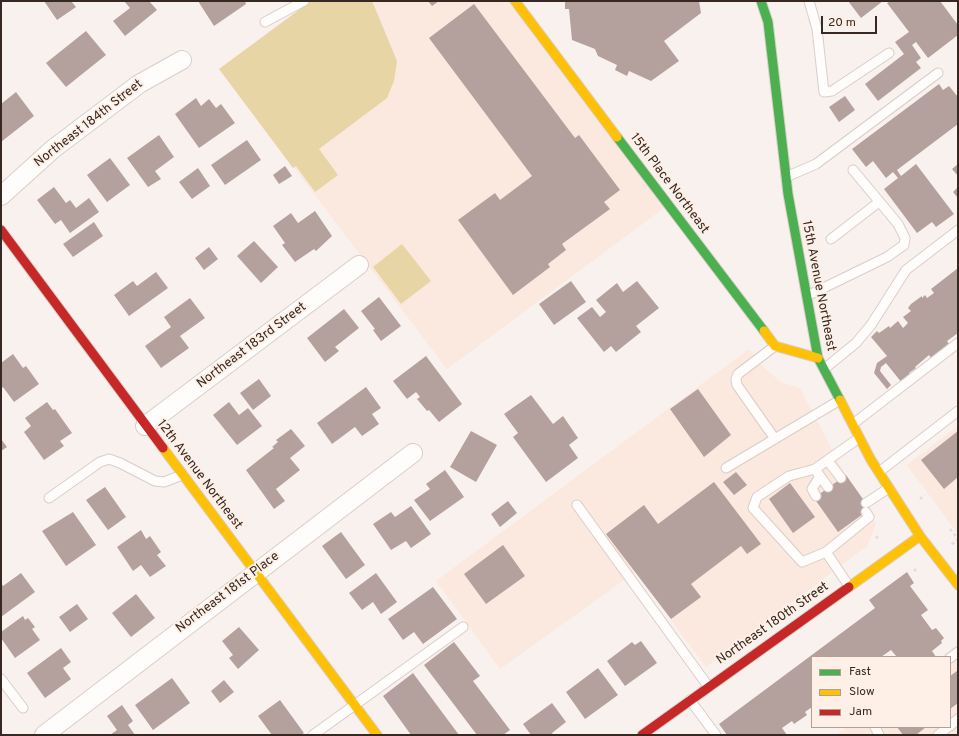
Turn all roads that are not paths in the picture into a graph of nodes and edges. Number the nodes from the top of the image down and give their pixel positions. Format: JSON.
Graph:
{"nodes":[{"id":1,"x":304,"y":1,"type":"edge"},
{"id":2,"x":515,"y":1,"type":"edge"},
{"id":3,"x":762,"y":1,"type":"edge"},
{"id":4,"x":809,"y":1,"type":"edge"},
{"id":5,"x":265,"y":22,"type":"dead end"},
{"id":6,"x":889,"y":53,"type":"dead end"},
{"id":7,"x":182,"y":60,"type":"dead end"},
{"id":8,"x":938,"y":73,"type":"dead end"},
{"id":9,"x":853,"y":170,"type":"dead end"},
{"id":10,"x":786,"y":177,"type":"junction"},
{"id":11,"x":1,"y":196,"type":"edge"},
{"id":12,"x":879,"y":202,"type":"junction"},
{"id":13,"x":1,"y":230,"type":"edge"},
{"id":14,"x":958,"y":230,"type":"edge"},
{"id":15,"x":831,"y":239,"type":"dead end"},
{"id":16,"x":359,"y":265,"type":"dead end"},
{"id":17,"x":807,"y":296,"type":"junction"},
{"id":18,"x":958,"y":343,"type":"edge"},
{"id":19,"x":775,"y":346,"type":"junction"},
{"id":20,"x":818,"y":358,"type":"junction"},
{"id":21,"x":824,"y":369,"type":"junction"},
{"id":22,"x":840,"y":400,"type":"junction"},
{"id":23,"x":958,"y":411,"type":"edge"},
{"id":24,"x":853,"y":424,"type":"junction"},
{"id":25,"x":146,"y":426,"type":"junction"},
{"id":26,"x":860,"y":438,"type":"junction"},
{"id":27,"x":775,"y":439,"type":"junction"},
{"id":28,"x":413,"y":453,"type":"dead end"},
{"id":29,"x":828,"y":461,"type":"junction"},
{"id":30,"x":726,"y":468,"type":"dead end"},
{"id":31,"x":879,"y":472,"type":"junction"},
{"id":32,"x":818,"y":473,"type":"junction"},
{"id":33,"x":182,"y":475,"type":"junction"},
{"id":34,"x":841,"y":478,"type":"dead end"},
{"id":35,"x":828,"y":487,"type":"dead end"},
{"id":36,"x":889,"y":488,"type":"junction"},
{"id":37,"x":816,"y":496,"type":"dead end"},
{"id":38,"x":50,"y":498,"type":"dead end"},
{"id":39,"x":577,"y":505,"type":"dead end"},
{"id":40,"x":920,"y":536,"type":"junction"},
{"id":41,"x":826,"y":552,"type":"junction"},
{"id":42,"x":958,"y":565,"type":"edge"},
{"id":43,"x":948,"y":572,"type":"junction"},
{"id":44,"x":255,"y":573,"type":"junction"},
{"id":45,"x":849,"y":586,"type":"junction"},
{"id":46,"x":958,"y":586,"type":"edge"},
{"id":47,"x":463,"y":628,"type":"dead end"},
{"id":48,"x":1,"y":680,"type":"edge"},
{"id":49,"x":708,"y":686,"type":"junction"},
{"id":50,"x":690,"y":700,"type":"junction"},
{"id":51,"x":354,"y":705,"type":"junction"},
{"id":52,"x":23,"y":708,"type":"dead end"},
{"id":53,"x":947,"y":728,"type":"edge"},
{"id":54,"x":43,"y":735,"type":"edge"},
{"id":55,"x":313,"y":735,"type":"edge"},
{"id":56,"x":376,"y":735,"type":"edge"},
{"id":57,"x":642,"y":735,"type":"edge"},
{"id":58,"x":716,"y":735,"type":"edge"},
{"id":59,"x":938,"y":735,"type":"edge"}],
"edges":[{"from":1,"to":5,"type":"lane"},
{"from":2,"to":19,"type":"street","name":"15th Place Northeast"},
{"from":3,"to":10,"type":"street","name":"15th Avenue Northeast"},
{"from":4,"to":6,"type":"lane"},
{"from":7,"to":11,"type":"street","name":"Northeast 184th Street"},
{"from":8,"to":10,"type":"lane"},
{"from":9,"to":12,"type":"lane"},
{"from":10,"to":17,"type":"street","name":"15th Avenue Northeast"},
{"from":12,"to":15,"type":"lane"},
{"from":12,"to":17,"type":"lane"},
{"from":13,"to":25,"type":"street","name":"12th Avenue Northeast"},
{"from":14,"to":21,"type":"lane"},
{"from":16,"to":25,"type":"street","name":"Northeast 183rd Street"},
{"from":17,"to":20,"type":"street","name":"15th Avenue Northeast"},
{"from":18,"to":24,"type":"lane"},
{"from":19,"to":20,"type":"street"},
{"from":19,"to":27,"type":"lane"},
{"from":20,"to":21,"type":"street","name":"15th Avenue Northeast"},
{"from":21,"to":22,"type":"street","name":"15th Avenue Northeast"},
{"from":22,"to":24,"type":"street","name":"15th Avenue Northeast"},
{"from":22,"to":27,"type":"lane"},
{"from":23,"to":31,"type":"lane"},
{"from":24,"to":26,"type":"street","name":"15th Avenue Northeast"},
{"from":25,"to":33,"type":"street","name":"12th Avenue Northeast"},
{"from":26,"to":29,"type":"lane"},
{"from":26,"to":31,"type":"street","name":"15th Avenue Northeast"},
{"from":27,"to":30,"type":"lane"},
{"from":28,"to":44,"type":"street","name":"Northeast 181st Place"},
{"from":29,"to":32,"type":"lane"},
{"from":29,"to":34,"type":"lane"},
{"from":31,"to":36,"type":"street","name":"15th Avenue Northeast"},
{"from":32,"to":35,"type":"lane"},
{"from":32,"to":37,"type":"lane"},
{"from":32,"to":41,"type":"lane"},
{"from":33,"to":38,"type":"lane"},
{"from":33,"to":44,"type":"street","name":"12th Avenue Northeast"},
{"from":36,"to":40,"type":"street","name":"15th Avenue Northeast"},
{"from":36,"to":41,"type":"lane"},
{"from":39,"to":49,"type":"lane"},
{"from":40,"to":43,"type":"street","name":"15th Avenue Northeast"},
{"from":40,"to":45,"type":"street","name":"Northeast 180th Street"},
{"from":41,"to":45,"type":"lane"},
{"from":42,"to":43,"type":"lane"},
{"from":43,"to":46,"type":"street","name":"15th Avenue Northeast"},
{"from":44,"to":51,"type":"street","name":"12th Avenue Northeast"},
{"from":44,"to":54,"type":"street","name":"Northeast 181st Place"},
{"from":45,"to":49,"type":"street","name":"Northeast 180th Street"},
{"from":47,"to":51,"type":"lane"},
{"from":48,"to":52,"type":"lane"},
{"from":49,"to":50,"type":"street","name":"Northeast 180th Street"},
{"from":50,"to":57,"type":"street","name":"Northeast 180th Street"},
{"from":50,"to":58,"type":"lane"},
{"from":51,"to":55,"type":"lane"},
{"from":51,"to":56,"type":"street","name":"12th Avenue Northeast"},
{"from":53,"to":59,"type":"lane"}]}
